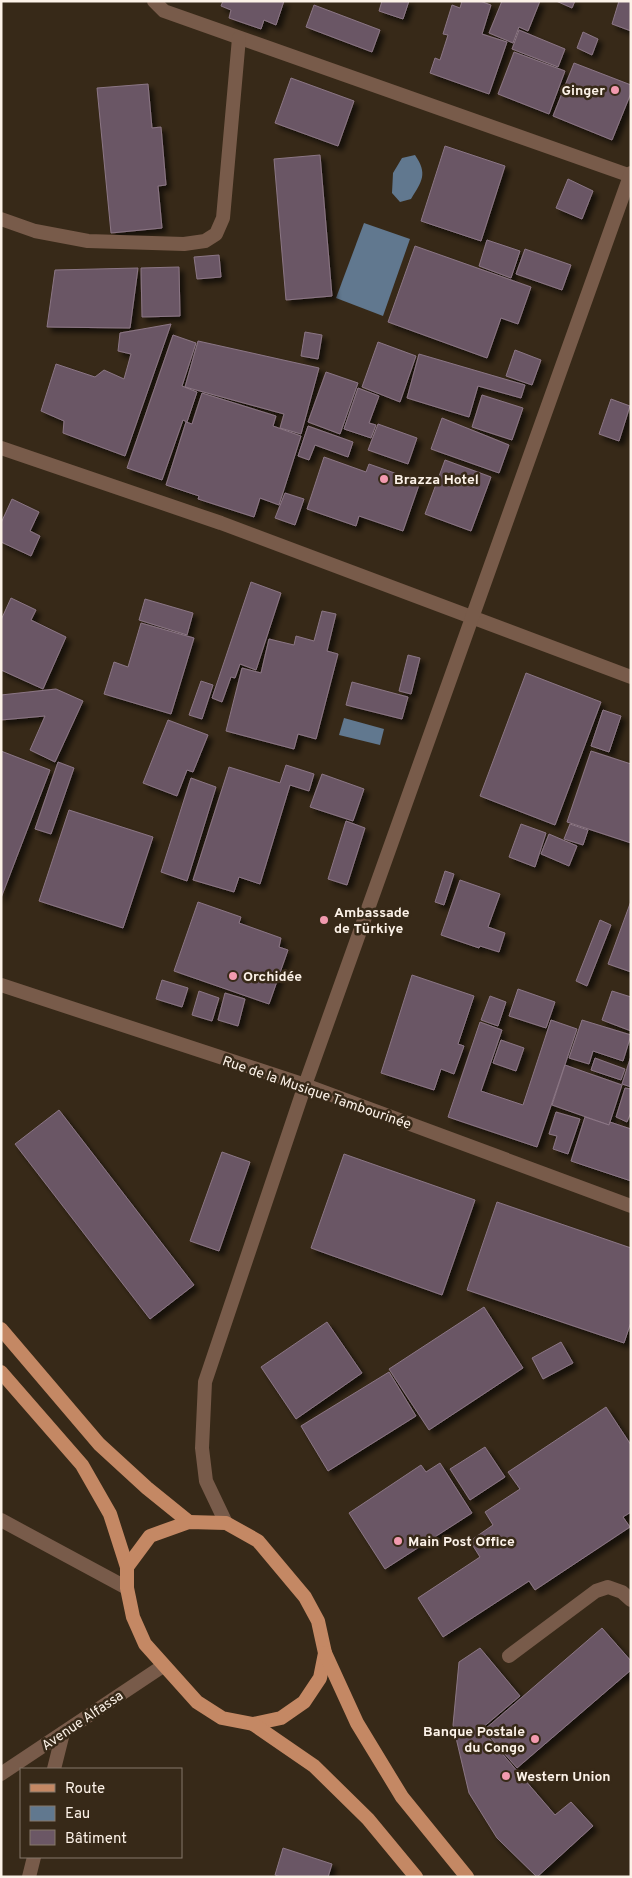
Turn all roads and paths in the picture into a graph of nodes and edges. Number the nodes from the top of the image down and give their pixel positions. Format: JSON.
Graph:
{"nodes":[{"id":1,"x":154,"y":1,"type":"edge"},
{"id":2,"x":239,"y":38,"type":"junction"},
{"id":3,"x":630,"y":175,"type":"edge"},
{"id":4,"x":1,"y":219,"type":"edge"},
{"id":5,"x":1,"y":448,"type":"edge"},
{"id":6,"x":471,"y":618,"type":"junction"},
{"id":7,"x":631,"y":677,"type":"edge"},
{"id":8,"x":1,"y":985,"type":"edge"},
{"id":9,"x":304,"y":1086,"type":"junction"},
{"id":10,"x":631,"y":1206,"type":"edge"},
{"id":11,"x":1,"y":1329,"type":"edge"},
{"id":12,"x":1,"y":1372,"type":"edge"},
{"id":13,"x":1,"y":1520,"type":"edge"},
{"id":14,"x":189,"y":1522,"type":"junction"},
{"id":15,"x":226,"y":1523,"type":"junction"},
{"id":16,"x":127,"y":1567,"type":"junction"},
{"id":17,"x":127,"y":1588,"type":"junction"},
{"id":18,"x":631,"y":1600,"type":"edge"},
{"id":19,"x":325,"y":1653,"type":"junction"},
{"id":20,"x":509,"y":1656,"type":"dead end"},
{"id":21,"x":163,"y":1666,"type":"junction"},
{"id":22,"x":253,"y":1724,"type":"junction"},
{"id":23,"x":63,"y":1733,"type":"junction"},
{"id":24,"x":54,"y":1768,"type":"edge"},
{"id":25,"x":1,"y":1774,"type":"edge"},
{"id":26,"x":34,"y":1858,"type":"edge"},
{"id":27,"x":29,"y":1877,"type":"edge"},
{"id":28,"x":416,"y":1877,"type":"edge"},
{"id":29,"x":467,"y":1877,"type":"edge"}],
"edges":[{"from":1,"to":2,"type":"street"},
{"from":2,"to":3,"type":"street"},
{"from":2,"to":4,"type":"street"},
{"from":3,"to":6,"type":"street"},
{"from":5,"to":6,"type":"street"},
{"from":6,"to":7,"type":"street"},
{"from":6,"to":9,"type":"street"},
{"from":8,"to":9,"type":"street","name":"Rue de la Musique Tambourinée"},
{"from":9,"to":10,"type":"street","name":"Rue de la Musique Tambourinée"},
{"from":9,"to":15,"type":"street"},
{"from":11,"to":14,"type":"main road"},
{"from":12,"to":16,"type":"main road"},
{"from":13,"to":17,"type":"street"},
{"from":14,"to":15,"type":"main road"},
{"from":14,"to":16,"type":"main road"},
{"from":15,"to":19,"type":"main road"},
{"from":16,"to":17,"type":"main road"},
{"from":17,"to":21,"type":"main road"},
{"from":18,"to":20,"type":"street"},
{"from":19,"to":22,"type":"main road"},
{"from":19,"to":29,"type":"main road"},
{"from":21,"to":22,"type":"main road"},
{"from":21,"to":23,"type":"street","name":"Avenue Alfassa"},
{"from":22,"to":28,"type":"main road"},
{"from":23,"to":24,"type":"street"},
{"from":23,"to":25,"type":"street","name":"Avenue Alfassa"},
{"from":26,"to":27,"type":"street"}]}
